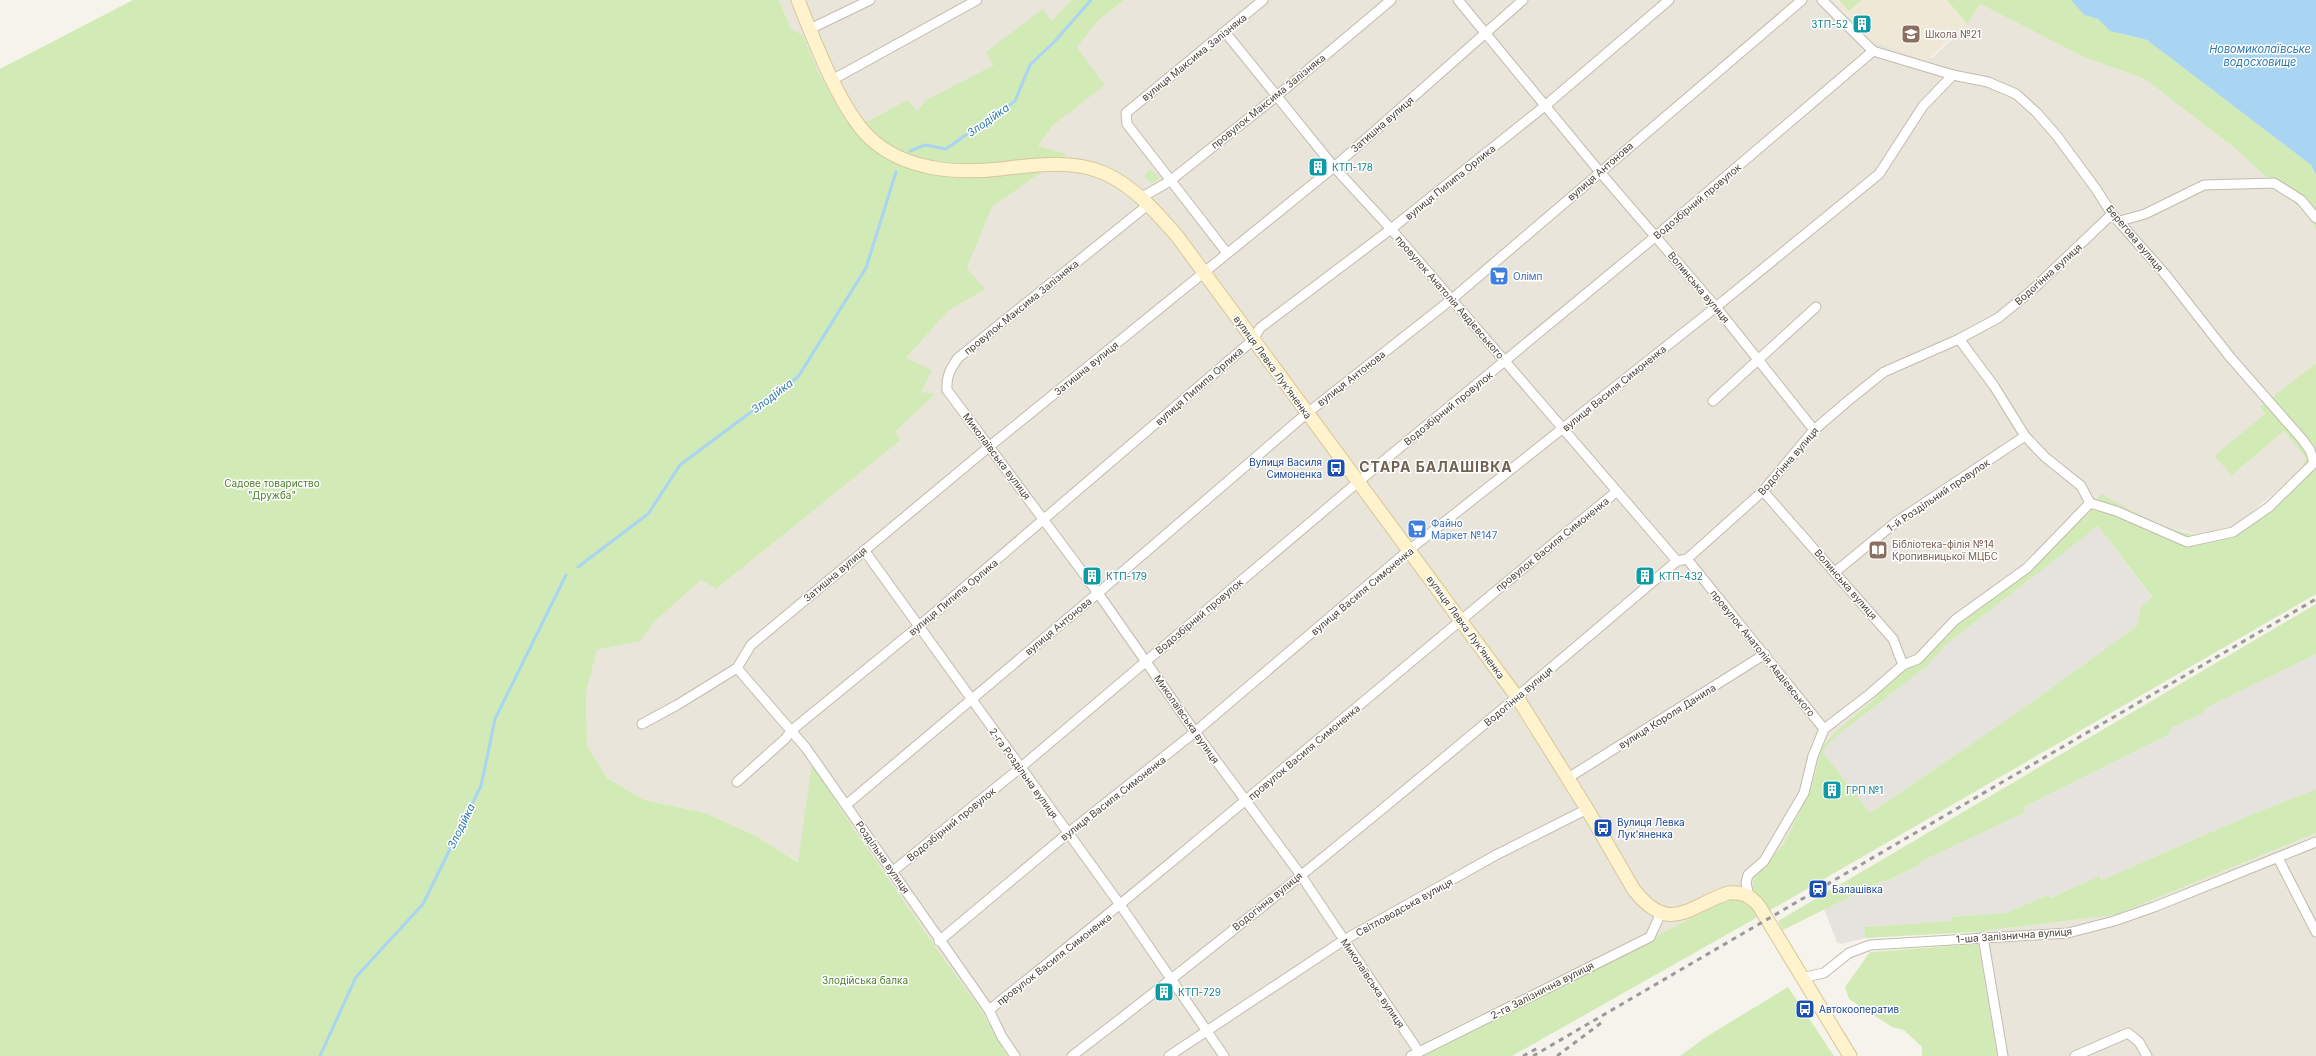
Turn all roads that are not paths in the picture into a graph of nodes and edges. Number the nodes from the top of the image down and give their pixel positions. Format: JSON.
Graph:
{"nodes":[{"id":1,"x":798,"y":0,"type":"edge"},
{"id":2,"x":870,"y":0,"type":"edge"},
{"id":3,"x":977,"y":0,"type":"edge"},
{"id":4,"x":1263,"y":0,"type":"edge"},
{"id":5,"x":1391,"y":0,"type":"edge"},
{"id":6,"x":1458,"y":0,"type":"edge"},
{"id":7,"x":1523,"y":0,"type":"edge"},
{"id":8,"x":1669,"y":0,"type":"edge"},
{"id":9,"x":1802,"y":0,"type":"edge"},
{"id":10,"x":1822,"y":0,"type":"edge"},
{"id":11,"x":810,"y":30,"type":"junction"},
{"id":12,"x":1225,"y":32,"type":"junction"},
{"id":13,"x":1486,"y":33,"type":"junction"},
{"id":14,"x":1873,"y":51,"type":"junction"},
{"id":15,"x":1953,"y":75,"type":"junction"},
{"id":16,"x":832,"y":80,"type":"junction"},
{"id":17,"x":1278,"y":95,"type":"junction"},
{"id":18,"x":1546,"y":105,"type":"junction"},
{"id":19,"x":1334,"y":167,"type":"junction"},
{"id":20,"x":1599,"y":171,"type":"junction"},
{"id":21,"x":1170,"y":181,"type":"junction"},
{"id":22,"x":1146,"y":201,"type":"junction"},
{"id":23,"x":2112,"y":214,"type":"junction"},
{"id":24,"x":2316,"y":218,"type":"edge"},
{"id":25,"x":2120,"y":221,"type":"junction"},
{"id":26,"x":1391,"y":229,"type":"junction"},
{"id":27,"x":1656,"y":236,"type":"junction"},
{"id":28,"x":1227,"y":253,"type":"junction"},
{"id":29,"x":1203,"y":272,"type":"junction"},
{"id":30,"x":1452,"y":299,"type":"junction"},
{"id":31,"x":1716,"y":307,"type":"junction"},
{"id":32,"x":1816,"y":307,"type":"dead end"},
{"id":33,"x":1959,"y":339,"type":"junction"},
{"id":34,"x":1253,"y":340,"type":"junction"},
{"id":35,"x":1758,"y":360,"type":"junction"},
{"id":36,"x":1506,"y":362,"type":"junction"},
{"id":37,"x":947,"y":390,"type":"joint"},
{"id":38,"x":1713,"y":401,"type":"dead end"},
{"id":39,"x":1306,"y":414,"type":"junction"},
{"id":40,"x":1563,"y":429,"type":"junction"},
{"id":41,"x":1814,"y":430,"type":"junction"},
{"id":42,"x":2024,"y":436,"type":"junction"},
{"id":43,"x":990,"y":446,"type":"junction"},
{"id":44,"x":1358,"y":482,"type":"junction"},
{"id":45,"x":1763,"y":491,"type":"junction"},
{"id":46,"x":1616,"y":492,"type":"junction"},
{"id":47,"x":2090,"y":503,"type":"junction"},
{"id":48,"x":1044,"y":519,"type":"junction"},
{"id":49,"x":864,"y":550,"type":"junction"},
{"id":50,"x":1409,"y":550,"type":"junction"},
{"id":51,"x":1687,"y":560,"type":"junction"},
{"id":52,"x":1677,"y":561,"type":"junction"},
{"id":53,"x":1835,"y":572,"type":"junction"},
{"id":54,"x":1098,"y":593,"type":"junction"},
{"id":55,"x":1461,"y":618,"type":"junction"},
{"id":56,"x":918,"y":627,"type":"junction"},
{"id":57,"x":1765,"y":654,"type":"junction"},
{"id":58,"x":1146,"y":660,"type":"junction"},
{"id":59,"x":1903,"y":665,"type":"junction"},
{"id":60,"x":737,"y":668,"type":"junction"},
{"id":61,"x":1517,"y":697,"type":"junction"},
{"id":62,"x":970,"y":698,"type":"junction"},
{"id":63,"x":642,"y":724,"type":"dead end"},
{"id":64,"x":1824,"y":729,"type":"junction"},
{"id":65,"x":792,"y":730,"type":"junction"},
{"id":66,"x":1195,"y":732,"type":"junction"},
{"id":67,"x":1020,"y":768,"type":"junction"},
{"id":68,"x":1568,"y":778,"type":"junction"},
{"id":69,"x":736,"y":782,"type":"dead end"},
{"id":70,"x":1246,"y":801,"type":"junction"},
{"id":71,"x":846,"y":804,"type":"junction"},
{"id":72,"x":1587,"y":808,"type":"junction"},
{"id":73,"x":1068,"y":833,"type":"junction"},
{"id":74,"x":2316,"y":842,"type":"edge"},
{"id":75,"x":2278,"y":858,"type":"junction"},
{"id":76,"x":893,"y":871,"type":"junction"},
{"id":77,"x":1300,"y":874,"type":"junction"},
{"id":78,"x":1749,"y":896,"type":"junction"},
{"id":79,"x":1121,"y":906,"type":"junction"},
{"id":80,"x":1655,"y":910,"type":"junction"},
{"id":81,"x":2316,"y":932,"type":"edge"},
{"id":82,"x":1983,"y":937,"type":"junction"},
{"id":83,"x":1344,"y":940,"type":"junction"},
{"id":84,"x":939,"y":941,"type":"junction"},
{"id":85,"x":1801,"y":978,"type":"junction"},
{"id":86,"x":1172,"y":979,"type":"junction"},
{"id":87,"x":989,"y":1010,"type":"junction"},
{"id":88,"x":1207,"y":1030,"type":"junction"},
{"id":89,"x":1415,"y":1054,"type":"edge"},
{"id":90,"x":1015,"y":1056,"type":"edge"},
{"id":91,"x":1072,"y":1056,"type":"edge"},
{"id":92,"x":1169,"y":1056,"type":"edge"},
{"id":93,"x":1224,"y":1056,"type":"edge"},
{"id":94,"x":1850,"y":1056,"type":"edge"},
{"id":95,"x":2003,"y":1056,"type":"edge"},
{"id":96,"x":2075,"y":1056,"type":"edge"},
{"id":97,"x":2147,"y":1056,"type":"edge"}],
"edges":[{"from":1,"to":11,"type":"street","name":"вулиця Левка Лукʼяненка"},
{"from":2,"to":11,"type":"street"},
{"from":3,"to":16,"type":"street"},
{"from":4,"to":12,"type":"street","name":"вулиця Максима Залізняка"},
{"from":5,"to":17,"type":"street","name":"провулок Максима Залізняка"},
{"from":6,"to":13,"type":"street","name":"Волинська вулиця"},
{"from":7,"to":13,"type":"street","name":"Затишна вулиця"},
{"from":8,"to":18,"type":"street","name":"вулиця Пилипа Орлика"},
{"from":9,"to":20,"type":"street","name":"вулиця Антонова"},
{"from":10,"to":14,"type":"street"},
{"from":11,"to":16,"type":"street","name":"вулиця Левка Лукʼяненка"},
{"from":12,"to":17,"type":"street","name":"провулок Анатолія Авдієвського"},
{"from":12,"to":21,"type":"street","name":"вулиця Максима Залізняка"},
{"from":13,"to":18,"type":"street","name":"Волинська вулиця"},
{"from":13,"to":19,"type":"street","name":"Затишна вулиця"},
{"from":14,"to":15,"type":"street","name":"Берегова вулиця"},
{"from":14,"to":27,"type":"street","name":"Водозбірний провулок"},
{"from":15,"to":23,"type":"street","name":"Берегова вулиця"},
{"from":15,"to":31,"type":"street","name":"вулиця Василя Симоненка"},
{"from":16,"to":22,"type":"street","name":"вулиця Левка Лукʼяненка"},
{"from":17,"to":19,"type":"street","name":"провулок Анатолія Авдієвського"},
{"from":17,"to":21,"type":"street","name":"провулок Максима Залізняка"},
{"from":18,"to":20,"type":"street","name":"Волинська вулиця"},
{"from":18,"to":26,"type":"street","name":"вулиця Пилипа Орлика"},
{"from":19,"to":26,"type":"street","name":"провулок Анатолія Авдієвського"},
{"from":19,"to":28,"type":"street","name":"Затишна вулиця"},
{"from":20,"to":27,"type":"street","name":"Волинська вулиця"},
{"from":20,"to":30,"type":"street","name":"вулиця Антонова"},
{"from":21,"to":22,"type":"street","name":"провулок Максима Залізняка"},
{"from":21,"to":28,"type":"street"},
{"from":22,"to":29,"type":"street","name":"вулиця Левка Лукʼяненка"},
{"from":22,"to":37,"type":"street","name":"провулок Максима Залізняка"},
{"from":23,"to":25,"type":"street","name":"Берегова вулиця"},
{"from":23,"to":33,"type":"street","name":"Водогінна вулиця"},
{"from":24,"to":25,"type":"street"},
{"from":25,"to":47,"type":"street","name":"Берегова вулиця"},
{"from":26,"to":30,"type":"street","name":"провулок Анатолія Авдієвського"},
{"from":26,"to":34,"type":"street","name":"вулиця Пилипа Орлика"},
{"from":27,"to":31,"type":"street","name":"Волинська вулиця"},
{"from":27,"to":36,"type":"street","name":"Водозбірний провулок"},
{"from":28,"to":29,"type":"street","name":"Затишна вулиця"},
{"from":29,"to":34,"type":"street","name":"вулиця Левка Лукʼяненка"},
{"from":29,"to":43,"type":"street","name":"Затишна вулиця"},
{"from":30,"to":36,"type":"street","name":"провулок Анатолія Авдієвського"},
{"from":30,"to":39,"type":"street","name":"вулиця Антонова"},
{"from":31,"to":35,"type":"street","name":"Волинська вулиця"},
{"from":31,"to":40,"type":"street","name":"вулиця Василя Симоненка"},
{"from":32,"to":35,"type":"street"},
{"from":33,"to":41,"type":"street","name":"Водогінна вулиця"},
{"from":33,"to":42,"type":"street"},
{"from":34,"to":39,"type":"street","name":"вулиця Левка Лукʼяненка"},
{"from":34,"to":48,"type":"street","name":"вулиця Пилипа Орлика"},
{"from":35,"to":38,"type":"street"},
{"from":35,"to":41,"type":"street","name":"Волинська вулиця"},
{"from":36,"to":40,"type":"street","name":"провулок Анатолія Авдієвського"},
{"from":36,"to":44,"type":"street","name":"Водозбірний провулок"},
{"from":37,"to":43,"type":"street","name":"Миколаївська вулиця"},
{"from":39,"to":44,"type":"street","name":"вулиця Левка Лукʼяненка"},
{"from":39,"to":54,"type":"street","name":"вулиця Антонова"},
{"from":40,"to":46,"type":"street","name":"провулок Анатолія Авдієвського"},
{"from":40,"to":50,"type":"street","name":"вулиця Василя Симоненка"},
{"from":41,"to":45,"type":"street","name":"Водогінна вулиця"},
{"from":42,"to":47,"type":"street"},
{"from":42,"to":53,"type":"street","name":"1-й Роздільний провулок"},
{"from":43,"to":48,"type":"street","name":"Миколаївська вулиця"},
{"from":43,"to":49,"type":"street","name":"Затишна вулиця"},
{"from":44,"to":50,"type":"street","name":"вулиця Левка Лукʼяненка"},
{"from":44,"to":58,"type":"street","name":"Водозбірний провулок"},
{"from":45,"to":51,"type":"street","name":"Водогінна вулиця"},
{"from":45,"to":53,"type":"street","name":"Волинська вулиця"},
{"from":46,"to":52,"type":"street","name":"провулок Анатолія Авдієвського"},
{"from":46,"to":55,"type":"street","name":"провулок Василя Симоненка"},
{"from":47,"to":59,"type":"street"},
{"from":48,"to":54,"type":"street","name":"Миколаївська вулиця"},
{"from":48,"to":56,"type":"street","name":"вулиця Пилипа Орлика"},
{"from":49,"to":56,"type":"street","name":"2-га Роздільна вулиця"},
{"from":49,"to":60,"type":"street","name":"Затишна вулиця"},
{"from":50,"to":55,"type":"street","name":"вулиця Левка Лукʼяненка"},
{"from":50,"to":66,"type":"street","name":"вулиця Василя Симоненка"},
{"from":51,"to":52,"type":"street"},
{"from":51,"to":57,"type":"street","name":"провулок Анатолія Авдієвського"},
{"from":52,"to":61,"type":"street","name":"Водогінна вулиця"},
{"from":53,"to":59,"type":"street","name":"Волинська вулиця"},
{"from":54,"to":58,"type":"street","name":"Миколаївська вулиця"},
{"from":54,"to":62,"type":"street","name":"вулиця Антонова"},
{"from":55,"to":61,"type":"street","name":"вулиця Левка Лукʼяненка"},
{"from":55,"to":70,"type":"street","name":"провулок Василя Симоненка"},
{"from":56,"to":62,"type":"street","name":"2-га Роздільна вулиця"},
{"from":56,"to":65,"type":"street","name":"вулиця Пилипа Орлика"},
{"from":57,"to":64,"type":"street","name":"провулок Анатолія Авдієвського"},
{"from":57,"to":68,"type":"street","name":"вулиця Короля Данила"},
{"from":58,"to":66,"type":"street","name":"Миколаївська вулиця"},
{"from":58,"to":67,"type":"street","name":"Водозбірний провулок"},
{"from":59,"to":64,"type":"street"},
{"from":60,"to":63,"type":"street","name":"Затишна вулиця"},
{"from":60,"to":65,"type":"street","name":"Роздільна вулиця"},
{"from":61,"to":68,"type":"street","name":"вулиця Левка Лукʼяненка"},
{"from":61,"to":77,"type":"street","name":"Водогінна вулиця"},
{"from":62,"to":67,"type":"street","name":"2-га Роздільна вулиця"},
{"from":62,"to":71,"type":"street","name":"вулиця Антонова"},
{"from":64,"to":78,"type":"street"},
{"from":65,"to":69,"type":"street","name":"вулиця Пилипа Орлика"},
{"from":65,"to":71,"type":"street","name":"Роздільна вулиця"},
{"from":66,"to":70,"type":"street","name":"Миколаївська вулиця"},
{"from":66,"to":73,"type":"street","name":"вулиця Василя Симоненка"},
{"from":67,"to":73,"type":"street","name":"2-га Роздільна вулиця"},
{"from":67,"to":76,"type":"street","name":"Водозбірний провулок"},
{"from":68,"to":72,"type":"street","name":"вулиця Левка Лукʼяненка"},
{"from":70,"to":77,"type":"street","name":"Миколаївська вулиця"},
{"from":70,"to":79,"type":"street","name":"провулок Василя Симоненка"},
{"from":71,"to":76,"type":"street","name":"Роздільна вулиця"},
{"from":72,"to":80,"type":"street","name":"вулиця Левка Лукʼяненка"},
{"from":72,"to":83,"type":"street","name":"Світловодська вулиця"},
{"from":73,"to":79,"type":"street","name":"2-га Роздільна вулиця"},
{"from":73,"to":84,"type":"street","name":"вулиця Василя Симоненка"},
{"from":74,"to":75,"type":"street","name":"1-ша Залізнична вулиця"},
{"from":75,"to":81,"type":"street"},
{"from":75,"to":82,"type":"street","name":"1-ша Залізнична вулиця"},
{"from":76,"to":84,"type":"street","name":"Роздільна вулиця"},
{"from":77,"to":83,"type":"street","name":"Миколаївська вулиця"},
{"from":77,"to":86,"type":"street","name":"Водогінна вулиця"},
{"from":78,"to":80,"type":"street"},
{"from":78,"to":85,"type":"street"},
{"from":79,"to":86,"type":"street","name":"2-га Роздільна вулиця"},
{"from":79,"to":87,"type":"street","name":"провулок Василя Симоненка"},
{"from":80,"to":89,"type":"street","name":"2-га Залізнична вулиця"},
{"from":82,"to":85,"type":"street","name":"1-ша Залізнична вулиця"},
{"from":82,"to":95,"type":"street"},
{"from":83,"to":88,"type":"street","name":"Світловодська вулиця"},
{"from":83,"to":89,"type":"street","name":"Миколаївська вулиця"},
{"from":84,"to":87,"type":"street","name":"Роздільна вулиця"},
{"from":85,"to":94,"type":"street"},
{"from":86,"to":88,"type":"street","name":"2-га Роздільна вулиця"},
{"from":86,"to":91,"type":"street","name":"Водогінна вулиця"},
{"from":87,"to":90,"type":"street","name":"Роздільна вулиця"},
{"from":88,"to":92,"type":"street","name":"Світловодська вулиця"},
{"from":88,"to":93,"type":"street","name":"2-га Роздільна вулиця"},
{"from":96,"to":97,"type":"street"}]}
